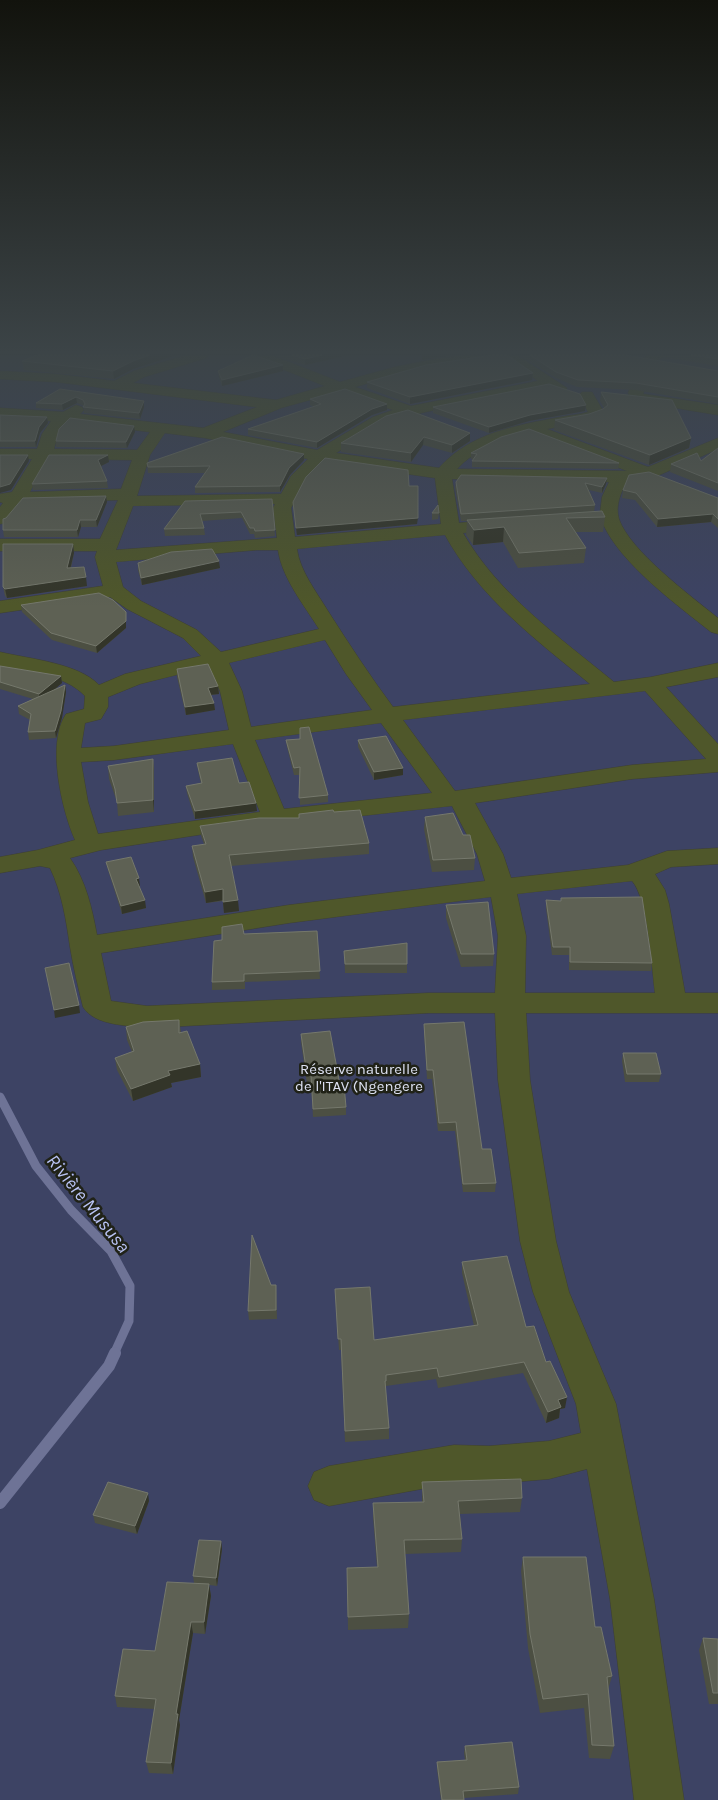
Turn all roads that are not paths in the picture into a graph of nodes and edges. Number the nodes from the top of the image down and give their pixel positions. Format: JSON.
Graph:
{"nodes":[{"id":1,"x":48,"y":439,"type":"edge"},
{"id":2,"x":153,"y":439,"type":"edge"},
{"id":3,"x":235,"y":439,"type":"edge"},
{"id":4,"x":347,"y":439,"type":"edge"},
{"id":5,"x":485,"y":439,"type":"edge"},
{"id":6,"x":492,"y":439,"type":"edge"},
{"id":7,"x":559,"y":439,"type":"edge"},
{"id":8,"x":488,"y":440,"type":"junction"},
{"id":9,"x":718,"y":443,"type":"edge"},
{"id":10,"x":0,"y":454,"type":"edge"},
{"id":11,"x":44,"y":454,"type":"junction"},
{"id":12,"x":142,"y":455,"type":"junction"},
{"id":13,"x":691,"y":455,"type":"junction"},
{"id":14,"x":320,"y":456,"type":"junction"},
{"id":15,"x":718,"y":460,"type":"edge"},
{"id":16,"x":649,"y":473,"type":"junction"},
{"id":17,"x":443,"y":474,"type":"junction"},
{"id":18,"x":621,"y":477,"type":"junction"},
{"id":19,"x":675,"y":482,"type":"edge"},
{"id":20,"x":18,"y":497,"type":"junction"},
{"id":21,"x":127,"y":497,"type":"junction"},
{"id":22,"x":0,"y":498,"type":"edge"},
{"id":23,"x":285,"y":499,"type":"junction"},
{"id":24,"x":610,"y":518,"type":"junction"},
{"id":25,"x":0,"y":519,"type":"edge"},
{"id":26,"x":553,"y":521,"type":"edge"},
{"id":27,"x":524,"y":523,"type":"edge"},
{"id":28,"x":451,"y":529,"type":"junction"},
{"id":29,"x":0,"y":544,"type":"edge"},
{"id":30,"x":286,"y":544,"type":"junction"},
{"id":31,"x":106,"y":551,"type":"junction"},
{"id":32,"x":114,"y":590,"type":"junction"},
{"id":33,"x":0,"y":607,"type":"edge"},
{"id":34,"x":718,"y":628,"type":"edge"},
{"id":35,"x":331,"y":632,"type":"junction"},
{"id":36,"x":0,"y":659,"type":"edge"},
{"id":37,"x":216,"y":659,"type":"junction"},
{"id":38,"x":718,"y":670,"type":"edge"},
{"id":39,"x":651,"y":684,"type":"junction"},
{"id":40,"x":609,"y":688,"type":"junction"},
{"id":41,"x":96,"y":694,"type":"junction"},
{"id":42,"x":388,"y":715,"type":"junction"},
{"id":43,"x":242,"y":736,"type":"junction"},
{"id":44,"x":68,"y":756,"type":"junction"},
{"id":45,"x":718,"y":758,"type":"edge"},
{"id":46,"x":718,"y":764,"type":"edge"},
{"id":47,"x":454,"y":799,"type":"junction"},
{"id":48,"x":274,"y":816,"type":"junction"},
{"id":49,"x":90,"y":844,"type":"junction"},
{"id":50,"x":718,"y":856,"type":"edge"},
{"id":51,"x":40,"y":858,"type":"junction"},
{"id":52,"x":0,"y":865,"type":"edge"},
{"id":53,"x":637,"y":872,"type":"junction"},
{"id":54,"x":501,"y":888,"type":"junction"},
{"id":55,"x":84,"y":947,"type":"junction"},
{"id":56,"x":510,"y":1002,"type":"junction"},
{"id":57,"x":671,"y":1003,"type":"junction"},
{"id":58,"x":718,"y":1003,"type":"edge"},
{"id":59,"x":604,"y":1446,"type":"junction"},
{"id":60,"x":329,"y":1486,"type":"dead end"},
{"id":61,"x":659,"y":1800,"type":"edge"}],
"edges":[{"from":1,"to":11,"type":"street"},
{"from":2,"to":12,"type":"street"},
{"from":3,"to":14,"type":"street"},
{"from":4,"to":14,"type":"street"},
{"from":5,"to":8,"type":"street"},
{"from":6,"to":8,"type":"street"},
{"from":7,"to":16,"type":"street"},
{"from":8,"to":17,"type":"street"},
{"from":9,"to":13,"type":"street"},
{"from":10,"to":11,"type":"street"},
{"from":11,"to":12,"type":"street"},
{"from":11,"to":20,"type":"street"},
{"from":12,"to":21,"type":"street"},
{"from":13,"to":15,"type":"street"},
{"from":13,"to":16,"type":"street"},
{"from":14,"to":17,"type":"street"},
{"from":14,"to":23,"type":"street"},
{"from":16,"to":18,"type":"street"},
{"from":16,"to":19,"type":"street"},
{"from":17,"to":18,"type":"street"},
{"from":17,"to":28,"type":"street"},
{"from":18,"to":24,"type":"street"},
{"from":20,"to":21,"type":"street"},
{"from":20,"to":22,"type":"street"},
{"from":20,"to":25,"type":"street"},
{"from":21,"to":23,"type":"street"},
{"from":21,"to":31,"type":"street"},
{"from":23,"to":30,"type":"street"},
{"from":24,"to":26,"type":"street"},
{"from":24,"to":34,"type":"street"},
{"from":27,"to":28,"type":"street"},
{"from":28,"to":30,"type":"street"},
{"from":28,"to":40,"type":"street"},
{"from":29,"to":31,"type":"street"},
{"from":30,"to":31,"type":"street"},
{"from":30,"to":35,"type":"street"},
{"from":31,"to":32,"type":"street"},
{"from":32,"to":33,"type":"street"},
{"from":32,"to":37,"type":"street"},
{"from":35,"to":37,"type":"street"},
{"from":35,"to":42,"type":"street"},
{"from":36,"to":41,"type":"street"},
{"from":37,"to":41,"type":"street"},
{"from":37,"to":43,"type":"street"},
{"from":38,"to":39,"type":"street"},
{"from":39,"to":40,"type":"street"},
{"from":39,"to":45,"type":"street"},
{"from":40,"to":42,"type":"street"},
{"from":41,"to":44,"type":"street"},
{"from":42,"to":43,"type":"street"},
{"from":42,"to":47,"type":"street"},
{"from":43,"to":44,"type":"street"},
{"from":43,"to":48,"type":"street"},
{"from":44,"to":49,"type":"street"},
{"from":46,"to":47,"type":"street"},
{"from":47,"to":48,"type":"street"},
{"from":47,"to":54,"type":"street"},
{"from":48,"to":49,"type":"street"},
{"from":49,"to":51,"type":"street"},
{"from":50,"to":53,"type":"street"},
{"from":51,"to":52,"type":"street"},
{"from":51,"to":55,"type":"street"},
{"from":53,"to":54,"type":"street"},
{"from":53,"to":57,"type":"street"},
{"from":54,"to":55,"type":"street"},
{"from":54,"to":56,"type":"street"},
{"from":55,"to":56,"type":"street"},
{"from":56,"to":57,"type":"street"},
{"from":56,"to":59,"type":"street"},
{"from":57,"to":58,"type":"street"},
{"from":59,"to":60,"type":"street"},
{"from":59,"to":61,"type":"street"}]}
